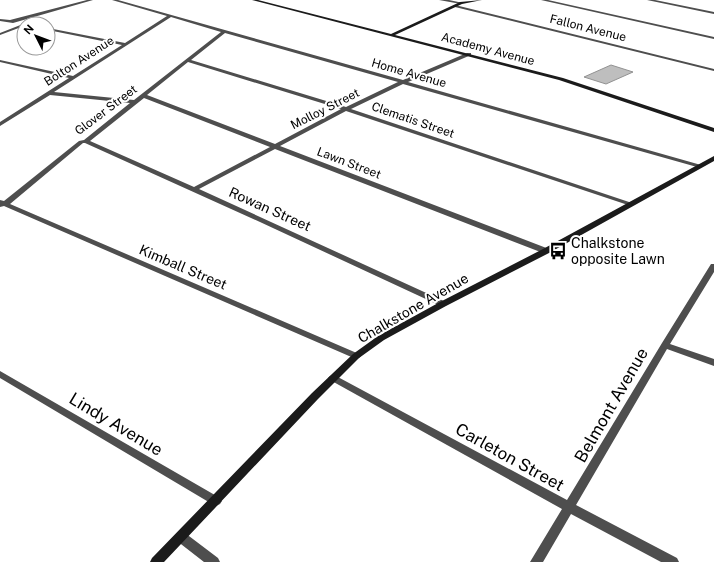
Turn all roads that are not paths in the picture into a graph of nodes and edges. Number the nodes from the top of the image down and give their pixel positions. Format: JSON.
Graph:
{"nodes":[{"id":1,"x":91,"y":0,"type":"edge"},
{"id":2,"x":114,"y":0,"type":"edge"},
{"id":3,"x":254,"y":0,"type":"edge"},
{"id":4,"x":441,"y":0,"type":"edge"},
{"id":5,"x":480,"y":0,"type":"edge"},
{"id":6,"x":543,"y":0,"type":"edge"},
{"id":7,"x":649,"y":0,"type":"edge"},
{"id":8,"x":462,"y":2,"type":"edge"},
{"id":9,"x":456,"y":6,"type":"junction"},
{"id":10,"x":714,"y":13,"type":"edge"},
{"id":11,"x":170,"y":16,"type":"junction"},
{"id":12,"x":0,"y":20,"type":"edge"},
{"id":13,"x":10,"y":22,"type":"junction"},
{"id":14,"x":16,"y":23,"type":"edge"},
{"id":15,"x":16,"y":28,"type":"edge"},
{"id":16,"x":56,"y":31,"type":"edge"},
{"id":17,"x":224,"y":31,"type":"junction"},
{"id":18,"x":0,"y":34,"type":"edge"},
{"id":19,"x":392,"y":35,"type":"junction"},
{"id":20,"x":714,"y":38,"type":"edge"},
{"id":21,"x":124,"y":44,"type":"junction"},
{"id":22,"x":469,"y":54,"type":"junction"},
{"id":23,"x":188,"y":60,"type":"junction"},
{"id":24,"x":0,"y":61,"type":"edge"},
{"id":25,"x":714,"y":70,"type":"edge"},
{"id":26,"x":72,"y":77,"type":"junction"},
{"id":27,"x":403,"y":82,"type":"junction"},
{"id":28,"x":47,"y":93,"type":"junction"},
{"id":29,"x":144,"y":96,"type":"junction"},
{"id":30,"x":136,"y":102,"type":"junction"},
{"id":31,"x":346,"y":109,"type":"junction"},
{"id":32,"x":0,"y":116,"type":"edge"},
{"id":33,"x":8,"y":118,"type":"junction"},
{"id":34,"x":0,"y":124,"type":"edge"},
{"id":35,"x":714,"y":130,"type":"edge"},
{"id":36,"x":86,"y":141,"type":"junction"},
{"id":37,"x":276,"y":146,"type":"junction"},
{"id":38,"x":714,"y":158,"type":"edge"},
{"id":39,"x":699,"y":166,"type":"junction"},
{"id":40,"x":194,"y":189,"type":"junction"},
{"id":41,"x":2,"y":204,"type":"edge"},
{"id":42,"x":630,"y":204,"type":"junction"},
{"id":43,"x":546,"y":251,"type":"junction"},
{"id":44,"x":714,"y":266,"type":"edge"},
{"id":45,"x":443,"y":304,"type":"junction"},
{"id":46,"x":665,"y":344,"type":"junction"},
{"id":47,"x":356,"y":356,"type":"junction"},
{"id":48,"x":714,"y":363,"type":"edge"},
{"id":49,"x":0,"y":374,"type":"edge"},
{"id":50,"x":333,"y":378,"type":"junction"},
{"id":51,"x":216,"y":501,"type":"junction"},
{"id":52,"x":569,"y":507,"type":"junction"},
{"id":53,"x":181,"y":537,"type":"junction"},
{"id":54,"x":156,"y":562,"type":"edge"},
{"id":55,"x":214,"y":562,"type":"edge"},
{"id":56,"x":536,"y":562,"type":"edge"},
{"id":57,"x":673,"y":562,"type":"edge"}],
"edges":[{"from":1,"to":13,"type":"street"},
{"from":2,"to":11,"type":"street","name":"Home Avenue"},
{"from":3,"to":19,"type":"street","name":"Academy Avenue"},
{"from":4,"to":8,"type":"street"},
{"from":5,"to":8,"type":"street"},
{"from":6,"to":20,"type":"street"},
{"from":7,"to":10,"type":"street"},
{"from":8,"to":9,"type":"street"},
{"from":9,"to":19,"type":"street"},
{"from":9,"to":25,"type":"street","name":"Fallon Avenue"},
{"from":11,"to":17,"type":"street","name":"Home Avenue"},
{"from":11,"to":21,"type":"street","name":"Bolton Avenue"},
{"from":12,"to":13,"type":"street"},
{"from":13,"to":14,"type":"street"},
{"from":15,"to":18,"type":"street"},
{"from":16,"to":21,"type":"street"},
{"from":17,"to":23,"type":"street","name":"Glover Street"},
{"from":17,"to":27,"type":"street","name":"Home Avenue"},
{"from":19,"to":22,"type":"street","name":"Academy Avenue"},
{"from":21,"to":26,"type":"street","name":"Bolton Avenue"},
{"from":22,"to":27,"type":"street","name":"Molloy Street"},
{"from":22,"to":35,"type":"street","name":"Academy Avenue"},
{"from":23,"to":29,"type":"street","name":"Glover Street"},
{"from":23,"to":31,"type":"street","name":"Clematis Street"},
{"from":24,"to":26,"type":"street"},
{"from":26,"to":28,"type":"street","name":"Bolton Avenue"},
{"from":27,"to":31,"type":"street","name":"Molloy Street"},
{"from":27,"to":39,"type":"street","name":"Home Avenue"},
{"from":28,"to":30,"type":"street"},
{"from":28,"to":33,"type":"street","name":"Bolton Avenue"},
{"from":29,"to":30,"type":"street","name":"Glover Street"},
{"from":29,"to":37,"type":"street","name":"Lawn Street"},
{"from":30,"to":36,"type":"street","name":"Glover Street"},
{"from":31,"to":37,"type":"street","name":"Molloy Street"},
{"from":31,"to":42,"type":"street","name":"Clematis Street"},
{"from":32,"to":33,"type":"street"},
{"from":33,"to":34,"type":"street","name":"Bolton Avenue"},
{"from":36,"to":40,"type":"street","name":"Rowan Street"},
{"from":36,"to":41,"type":"street","name":"Glover Street"},
{"from":37,"to":40,"type":"street","name":"Molloy Street"},
{"from":37,"to":43,"type":"street","name":"Lawn Street"},
{"from":38,"to":39,"type":"street","name":"Chalkstone Avenue"},
{"from":39,"to":42,"type":"street","name":"Chalkstone Avenue"},
{"from":40,"to":45,"type":"street","name":"Rowan Street"},
{"from":41,"to":47,"type":"street","name":"Kimball Street"},
{"from":42,"to":43,"type":"street","name":"Chalkstone Avenue"},
{"from":43,"to":45,"type":"street","name":"Chalkstone Avenue"},
{"from":44,"to":46,"type":"street","name":"Belmont Avenue"},
{"from":45,"to":47,"type":"street","name":"Chalkstone Avenue"},
{"from":46,"to":48,"type":"street"},
{"from":46,"to":52,"type":"street","name":"Belmont Avenue"},
{"from":47,"to":50,"type":"street","name":"Chalkstone Avenue"},
{"from":49,"to":51,"type":"street","name":"Lindy Avenue"},
{"from":50,"to":51,"type":"street","name":"Chalkstone Avenue"},
{"from":50,"to":52,"type":"street","name":"Carleton Street"},
{"from":51,"to":53,"type":"street","name":"Chalkstone Avenue"},
{"from":52,"to":56,"type":"street","name":"Belmont Avenue"},
{"from":52,"to":57,"type":"street","name":"Carleton Street"},
{"from":53,"to":54,"type":"street","name":"Chalkstone Avenue"},
{"from":53,"to":55,"type":"street"}]}
